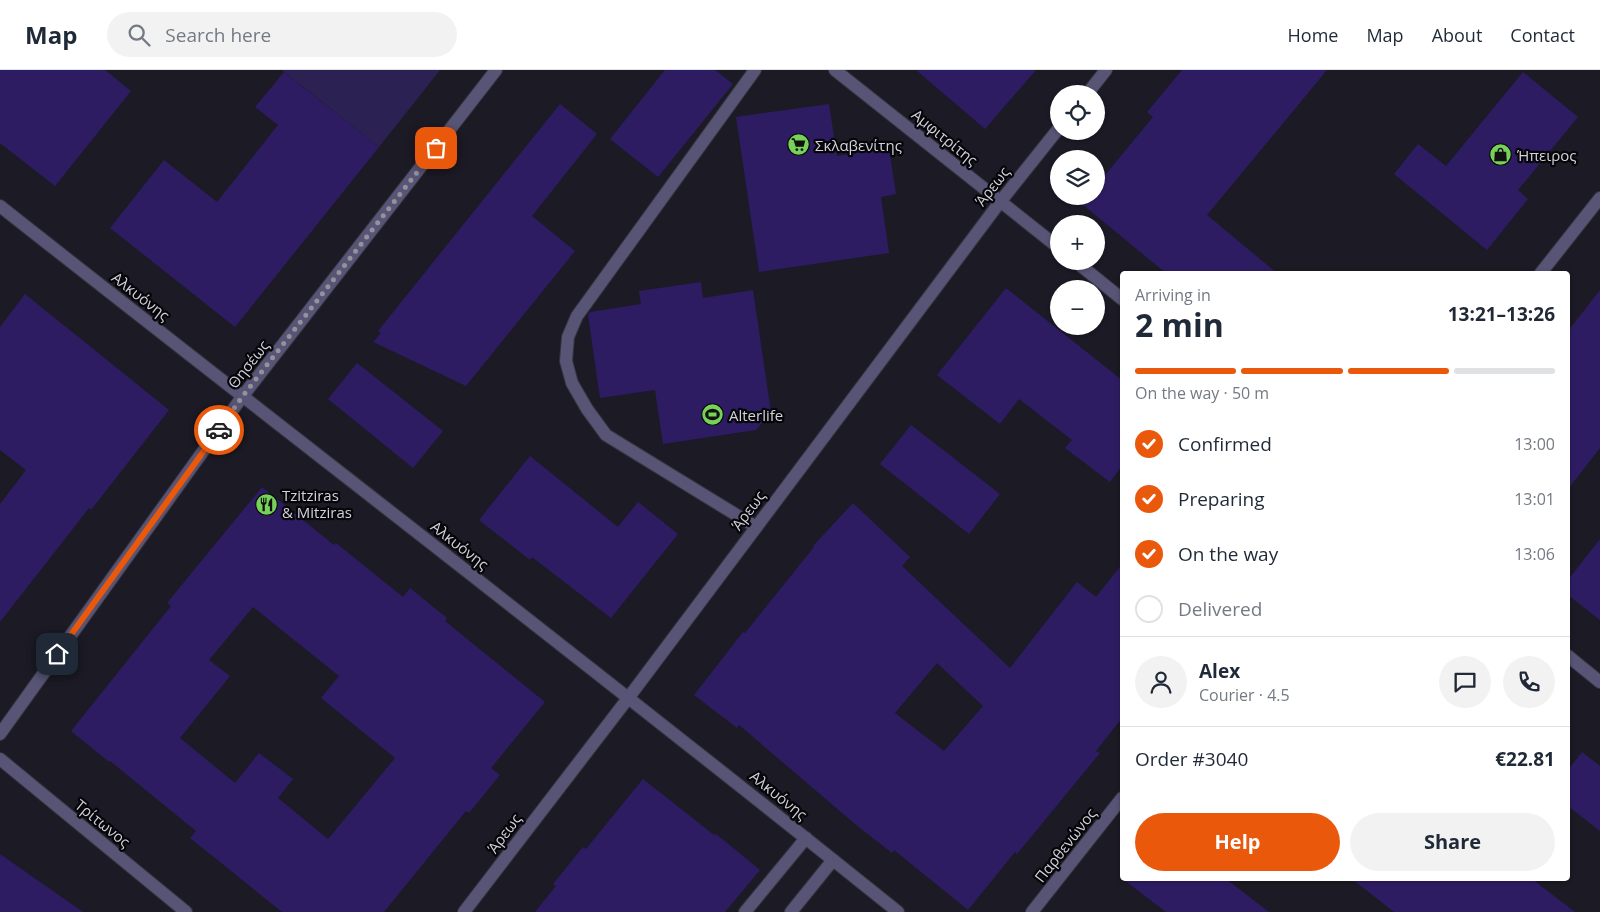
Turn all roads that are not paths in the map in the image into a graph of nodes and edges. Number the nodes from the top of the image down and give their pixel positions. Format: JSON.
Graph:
{"nodes":[{"id":1,"x":496,"y":70,"type":"edge"},
{"id":2,"x":755,"y":70,"type":"edge"},
{"id":3,"x":835,"y":70,"type":"edge"},
{"id":4,"x":1106,"y":70,"type":"edge"},
{"id":5,"x":1094,"y":85,"type":"edge"},
{"id":6,"x":1050,"y":139,"type":"edge"},
{"id":7,"x":1600,"y":198,"type":"edge"},
{"id":8,"x":1000,"y":202,"type":"junction"},
{"id":9,"x":0,"y":206,"type":"edge"},
{"id":10,"x":1050,"y":241,"type":"edge"},
{"id":11,"x":1086,"y":270,"type":"edge"},
{"id":12,"x":1542,"y":271,"type":"edge"},
{"id":13,"x":1120,"y":297,"type":"edge"},
{"id":14,"x":242,"y":397,"type":"junction"},
{"id":15,"x":756,"y":527,"type":"junction"},
{"id":16,"x":1570,"y":658,"type":"edge"},
{"id":17,"x":1600,"y":682,"type":"edge"},
{"id":18,"x":628,"y":697,"type":"junction"},
{"id":19,"x":0,"y":734,"type":"edge"},
{"id":20,"x":0,"y":759,"type":"edge"},
{"id":21,"x":1120,"y":801,"type":"edge"},
{"id":22,"x":806,"y":838,"type":"junction"},
{"id":23,"x":833,"y":860,"type":"junction"},
{"id":24,"x":186,"y":912,"type":"edge"},
{"id":25,"x":464,"y":912,"type":"edge"},
{"id":26,"x":745,"y":912,"type":"edge"},
{"id":27,"x":791,"y":912,"type":"edge"},
{"id":28,"x":898,"y":912,"type":"edge"},
{"id":29,"x":1032,"y":912,"type":"edge"}],
"edges":[{"from":1,"to":14,"type":"street","name":"Θησέως"},
{"from":2,"to":15,"type":"street"},
{"from":3,"to":8,"type":"street","name":"Αμφιτρίτης"},
{"from":4,"to":5,"type":"street"},
{"from":6,"to":8,"type":"street","name":"Άρεως"},
{"from":7,"to":12,"type":"street"},
{"from":8,"to":10,"type":"street","name":"Αμφιτρίτης"},
{"from":8,"to":15,"type":"street","name":"Άρεως"},
{"from":9,"to":14,"type":"street","name":"Αλκυόνης"},
{"from":11,"to":13,"type":"street"},
{"from":14,"to":18,"type":"street","name":"Αλκυόνης"},
{"from":14,"to":19,"type":"street","name":"Θησέως"},
{"from":15,"to":18,"type":"street","name":"Άρεως"},
{"from":16,"to":17,"type":"street"},
{"from":18,"to":22,"type":"street","name":"Αλκυόνης"},
{"from":18,"to":25,"type":"street","name":"Άρεως"},
{"from":20,"to":24,"type":"street","name":"Τρίτωνος"},
{"from":21,"to":29,"type":"street","name":"Παρθενώνος"},
{"from":22,"to":23,"type":"street","name":"Αλκυόνης"},
{"from":22,"to":26,"type":"street"},
{"from":23,"to":27,"type":"street"},
{"from":23,"to":28,"type":"street","name":"Αλκυόνης"}]}
